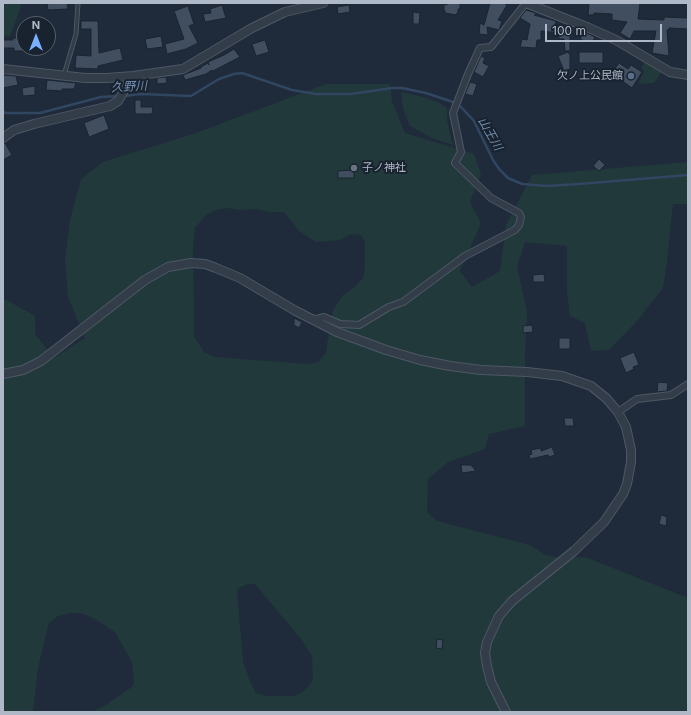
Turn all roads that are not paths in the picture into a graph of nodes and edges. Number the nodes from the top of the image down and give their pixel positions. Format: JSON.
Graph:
{"nodes":[{"id":1,"x":78,"y":3,"type":"edge"},
{"id":2,"x":323,"y":3,"type":"edge"},
{"id":3,"x":526,"y":3,"type":"edge"},
{"id":4,"x":3,"y":69,"type":"edge"},
{"id":5,"x":688,"y":75,"type":"edge"},
{"id":6,"x":64,"y":76,"type":"junction"},
{"id":7,"x":133,"y":76,"type":"junction"},
{"id":8,"x":3,"y":138,"type":"edge"},
{"id":9,"x":312,"y":320,"type":"junction"},
{"id":10,"x":3,"y":374,"type":"edge"},
{"id":11,"x":688,"y":384,"type":"edge"},
{"id":12,"x":618,"y":412,"type":"junction"},
{"id":13,"x":506,"y":712,"type":"edge"}],
"edges":[{"from":1,"to":6,"type":"lane"},
{"from":2,"to":7,"type":"street"},
{"from":3,"to":5,"type":"street"},
{"from":3,"to":9,"type":"street"},
{"from":4,"to":6,"type":"street"},
{"from":6,"to":7,"type":"street"},
{"from":7,"to":8,"type":"street"},
{"from":9,"to":10,"type":"street"},
{"from":9,"to":12,"type":"street"},
{"from":11,"to":12,"type":"street"},
{"from":12,"to":13,"type":"street"}]}
